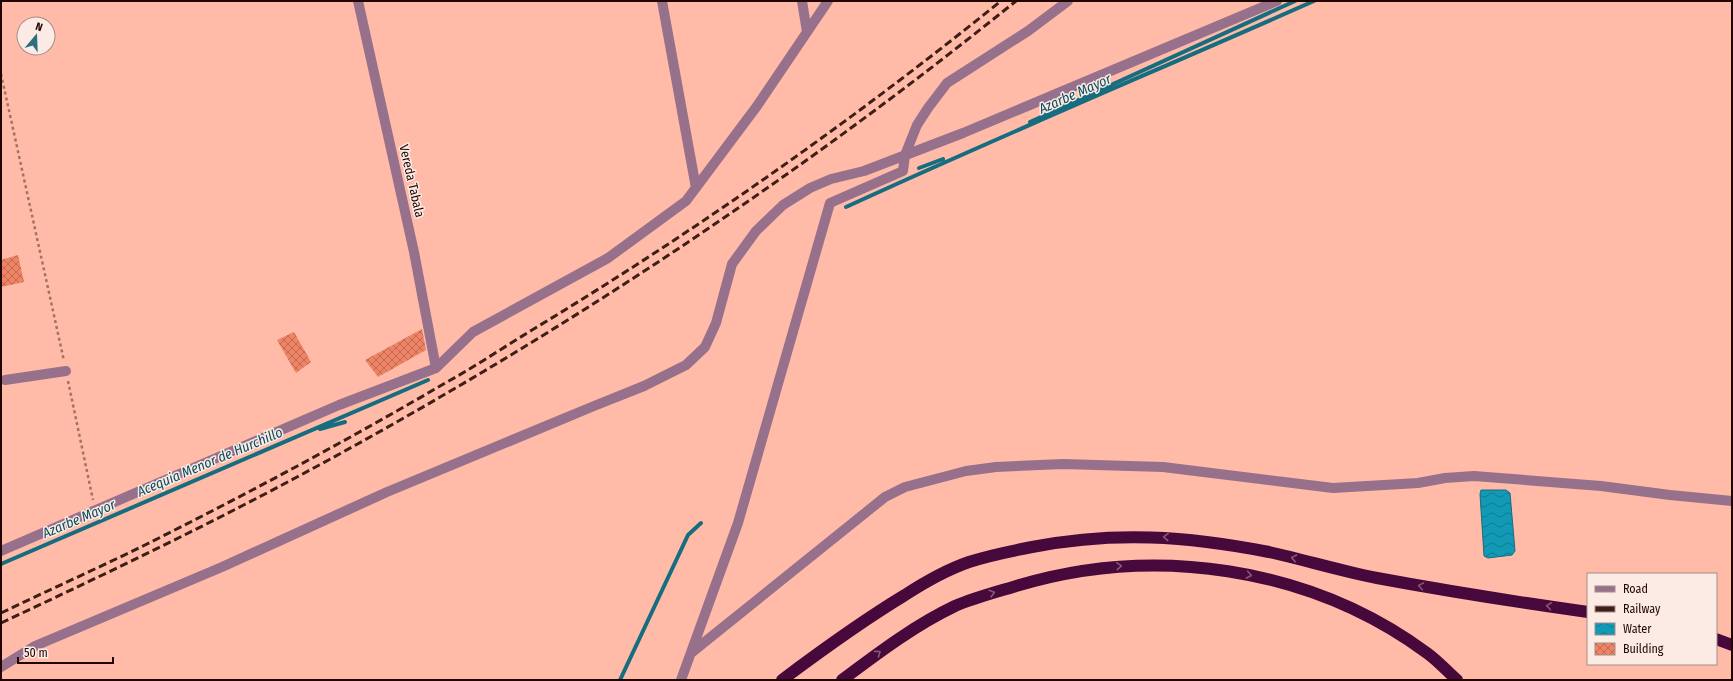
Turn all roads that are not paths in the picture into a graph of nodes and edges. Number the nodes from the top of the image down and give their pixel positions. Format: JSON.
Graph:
{"nodes":[{"id":1,"x":358,"y":1,"type":"edge"},
{"id":2,"x":662,"y":1,"type":"edge"},
{"id":3,"x":802,"y":1,"type":"edge"},
{"id":4,"x":828,"y":1,"type":"edge"},
{"id":5,"x":1068,"y":1,"type":"edge"},
{"id":6,"x":1277,"y":1,"type":"edge"},
{"id":7,"x":807,"y":32,"type":"junction"},
{"id":8,"x":905,"y":155,"type":"junction"},
{"id":9,"x":696,"y":188,"type":"junction"},
{"id":10,"x":436,"y":368,"type":"junction"},
{"id":11,"x":66,"y":371,"type":"road end"},
{"id":12,"x":6,"y":380,"type":"dead end"},
{"id":13,"x":1732,"y":501,"type":"edge"},
{"id":14,"x":1,"y":551,"type":"edge"},
{"id":15,"x":1587,"y":612,"type":"edge"},
{"id":16,"x":1717,"y":639,"type":"edge"},
{"id":17,"x":1732,"y":645,"type":"edge"},
{"id":18,"x":691,"y":653,"type":"junction"},
{"id":19,"x":1,"y":667,"type":"edge"},
{"id":20,"x":844,"y":678,"type":"edge"},
{"id":21,"x":681,"y":680,"type":"edge"},
{"id":22,"x":782,"y":680,"type":"edge"},
{"id":23,"x":1457,"y":680,"type":"edge"}],
"edges":[{"from":1,"to":10,"type":"street","name":"Vereda Tabala"},
{"from":2,"to":9,"type":"street"},
{"from":3,"to":7,"type":"street"},
{"from":4,"to":7,"type":"street"},
{"from":5,"to":8,"type":"street"},
{"from":6,"to":8,"type":"street"},
{"from":7,"to":9,"type":"street"},
{"from":8,"to":18,"type":"street"},
{"from":8,"to":19,"type":"street"},
{"from":9,"to":10,"type":"street"},
{"from":10,"to":14,"type":"street"},
{"from":11,"to":12,"type":"street"},
{"from":13,"to":18,"type":"street"},
{"from":15,"to":22,"type":"highway","one_way":true},
{"from":16,"to":17,"type":"highway"},
{"from":18,"to":21,"type":"street"},
{"from":20,"to":23,"type":"highway","one_way":true}]}
